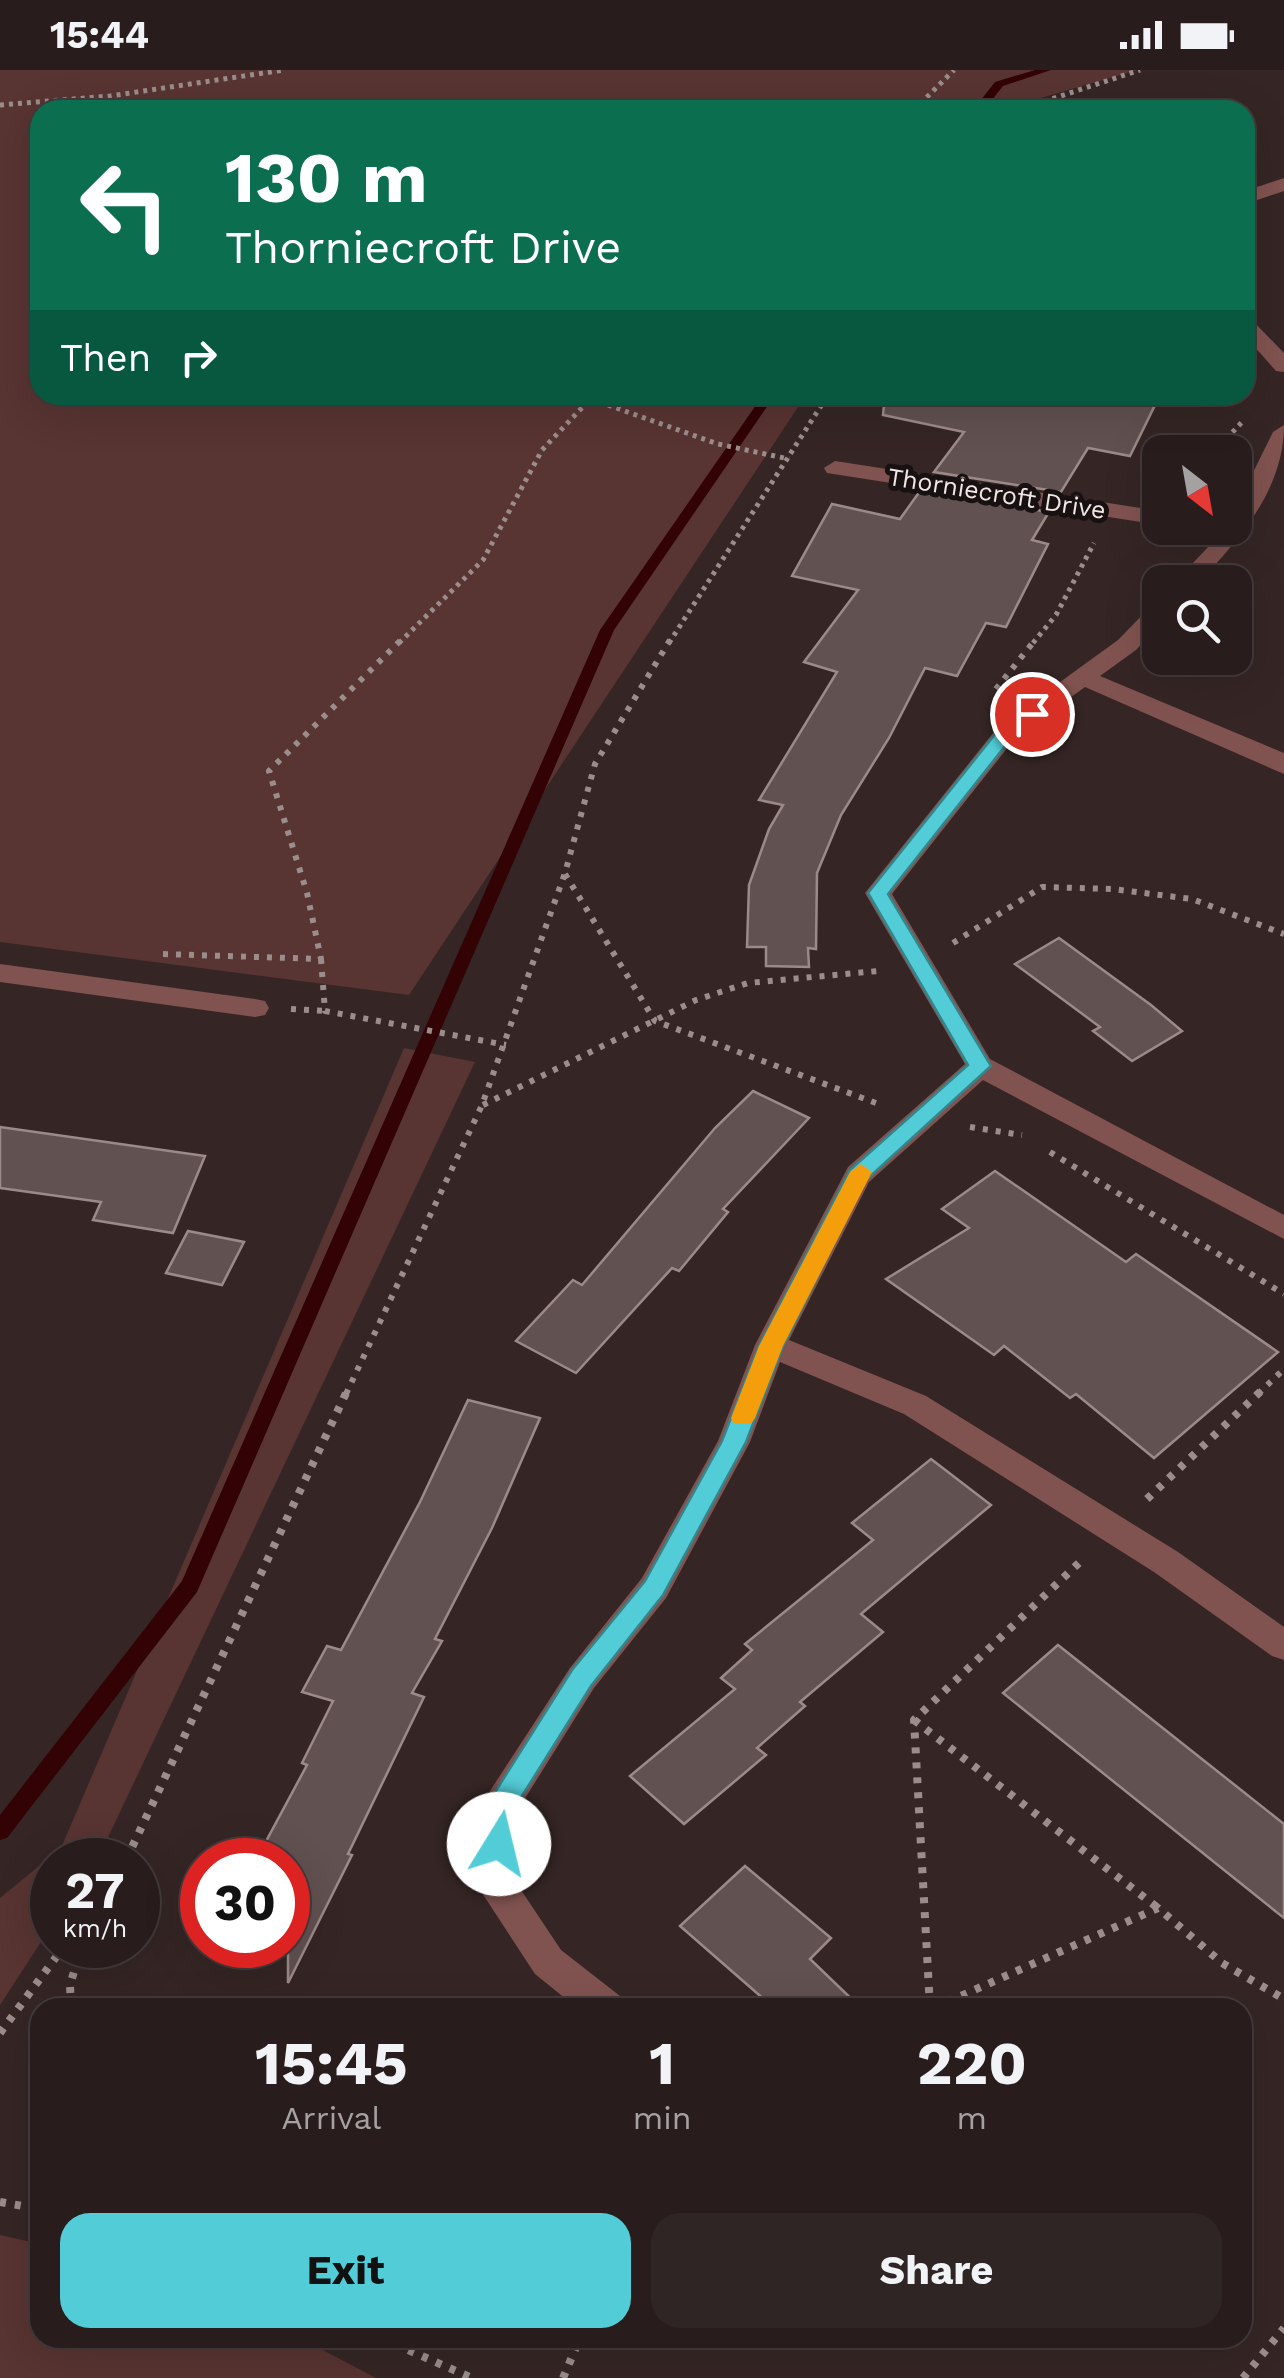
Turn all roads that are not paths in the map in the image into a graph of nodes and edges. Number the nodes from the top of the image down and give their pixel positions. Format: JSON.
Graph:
{"nodes":[{"id":1,"x":1284,"y":184,"type":"edge"},
{"id":2,"x":1255,"y":194,"type":"edge"},
{"id":3,"x":1255,"y":335,"type":"edge"},
{"id":4,"x":1284,"y":366,"type":"edge"},
{"id":5,"x":1284,"y":432,"type":"edge"},
{"id":6,"x":834,"y":468,"type":"road end"},
{"id":7,"x":1252,"y":488,"type":"edge"},
{"id":8,"x":1142,"y":515,"type":"edge"},
{"id":9,"x":1216,"y":545,"type":"edge"},
{"id":10,"x":1200,"y":565,"type":"edge"},
{"id":11,"x":1142,"y":629,"type":"edge"},
{"id":12,"x":1082,"y":677,"type":"junction"},
{"id":13,"x":1284,"y":766,"type":"edge"},
{"id":14,"x":0,"y":973,"type":"edge"},
{"id":15,"x":255,"y":1008,"type":"dead end"},
{"id":16,"x":980,"y":1066,"type":"junction"},
{"id":17,"x":1284,"y":1228,"type":"edge"},
{"id":18,"x":771,"y":1346,"type":"junction"},
{"id":19,"x":1284,"y":1646,"type":"edge"},
{"id":20,"x":595,"y":1998,"type":"edge"}],
"edges":[{"from":1,"to":2,"type":"street"},
{"from":3,"to":4,"type":"street"},
{"from":5,"to":7,"type":"street"},
{"from":6,"to":8,"type":"street","name":"Thorniecroft Drive"},
{"from":9,"to":10,"type":"street"},
{"from":11,"to":12,"type":"street"},
{"from":12,"to":13,"type":"street"},
{"from":12,"to":16,"type":"street"},
{"from":14,"to":15,"type":"street"},
{"from":16,"to":17,"type":"street"},
{"from":16,"to":18,"type":"street"},
{"from":18,"to":19,"type":"street"},
{"from":18,"to":20,"type":"street"}]}
